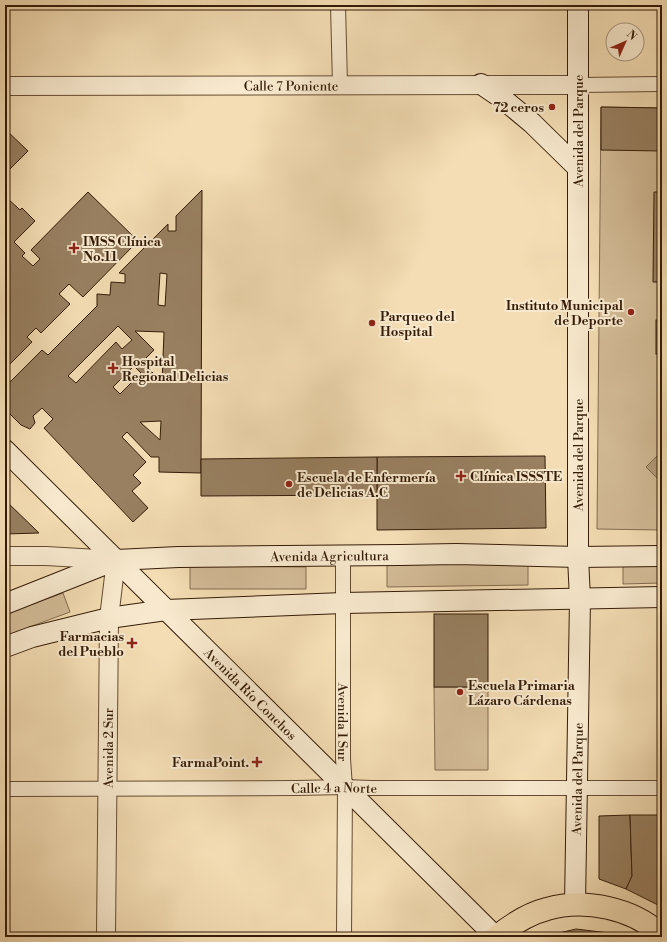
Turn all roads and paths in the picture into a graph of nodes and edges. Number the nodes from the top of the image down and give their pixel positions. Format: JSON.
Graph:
{"nodes":[{"id":1,"x":338,"y":5,"type":"edge"},
{"id":2,"x":578,"y":5,"type":"edge"},
{"id":3,"x":481,"y":84,"type":"junction"},
{"id":4,"x":662,"y":84,"type":"edge"},
{"id":5,"x":340,"y":85,"type":"junction"},
{"id":6,"x":578,"y":85,"type":"junction"},
{"id":7,"x":5,"y":86,"type":"edge"},
{"id":8,"x":578,"y":168,"type":"junction"},
{"id":9,"x":5,"y":450,"type":"edge"},
{"id":10,"x":342,"y":555,"type":"junction"},
{"id":11,"x":5,"y":556,"type":"edge"},
{"id":12,"x":662,"y":556,"type":"edge"},
{"id":13,"x":578,"y":557,"type":"junction"},
{"id":14,"x":116,"y":560,"type":"junction"},
{"id":15,"x":662,"y":597,"type":"edge"},
{"id":16,"x":580,"y":599,"type":"junction"},
{"id":17,"x":343,"y":603,"type":"junction"},
{"id":18,"x":5,"y":604,"type":"edge"},
{"id":19,"x":166,"y":610,"type":"junction"},
{"id":20,"x":109,"y":618,"type":"junction"},
{"id":21,"x":5,"y":647,"type":"edge"},
{"id":22,"x":345,"y":787,"type":"junction"},
{"id":23,"x":577,"y":788,"type":"junction"},
{"id":24,"x":662,"y":788,"type":"edge"},
{"id":25,"x":5,"y":789,"type":"edge"},
{"id":26,"x":108,"y":789,"type":"junction"},
{"id":27,"x":575,"y":904,"type":"junction"},
{"id":28,"x":662,"y":934,"type":"edge"},
{"id":29,"x":106,"y":937,"type":"edge"},
{"id":30,"x":344,"y":937,"type":"edge"},
{"id":31,"x":496,"y":937,"type":"edge"}],
"edges":[{"from":1,"to":5,"type":"street"},
{"from":2,"to":6,"type":"main road","name":"Avenida del Parque"},
{"from":3,"to":5,"type":"street","name":"Calle 7 Poniente"},
{"from":3,"to":6,"type":"street","name":"Calle 7 Poniente"},
{"from":3,"to":8,"type":"main road"},
{"from":4,"to":6,"type":"street"},
{"from":5,"to":7,"type":"street","name":"Calle 7 Poniente"},
{"from":6,"to":8,"type":"main road","name":"Avenida del Parque"},
{"from":8,"to":13,"type":"main road","name":"Avenida del Parque"},
{"from":9,"to":14,"type":"main road","name":"Avenida Río Conchos"},
{"from":10,"to":13,"type":"main road","name":"Avenida Agricultura"},
{"from":10,"to":14,"type":"main road","name":"Avenida Agricultura"},
{"from":10,"to":17,"type":"street","name":"Avenida 1 Sur"},
{"from":11,"to":14,"type":"street"},
{"from":12,"to":13,"type":"main road","name":"Avenida Agricultura"},
{"from":13,"to":16,"type":"main road","name":"Avenida del Parque"},
{"from":14,"to":18,"type":"main road","name":"Avenida Agricultura"},
{"from":14,"to":19,"type":"main road","name":"Avenida Río Conchos"},
{"from":14,"to":20,"type":"street","name":"Avenida 2 Sur"},
{"from":15,"to":16,"type":"main road"},
{"from":16,"to":17,"type":"main road"},
{"from":16,"to":23,"type":"main road","name":"Avenida del Parque"},
{"from":17,"to":19,"type":"main road"},
{"from":17,"to":22,"type":"street","name":"Avenida 1 Sur"},
{"from":19,"to":20,"type":"main road"},
{"from":19,"to":22,"type":"main road","name":"Avenida Río Conchos"},
{"from":20,"to":21,"type":"main road"},
{"from":20,"to":26,"type":"street","name":"Avenida 2 Sur"},
{"from":22,"to":23,"type":"street","name":"Calle 4 a Norte"},
{"from":22,"to":26,"type":"street","name":"Calle 4 a Norte"},
{"from":22,"to":30,"type":"street","name":"Avenida 1 Sur"},
{"from":22,"to":31,"type":"main road","name":"Avenida Río Conchos"},
{"from":23,"to":24,"type":"street","name":"Calle 4 a Norte"},
{"from":23,"to":27,"type":"main road","name":"Avenida del Parque"},
{"from":25,"to":26,"type":"street","name":"Calle 4 a Norte"},
{"from":26,"to":29,"type":"street","name":"Avenida 2 Sur"},
{"from":27,"to":28,"type":"main road"},
{"from":27,"to":31,"type":"main road"}]}
